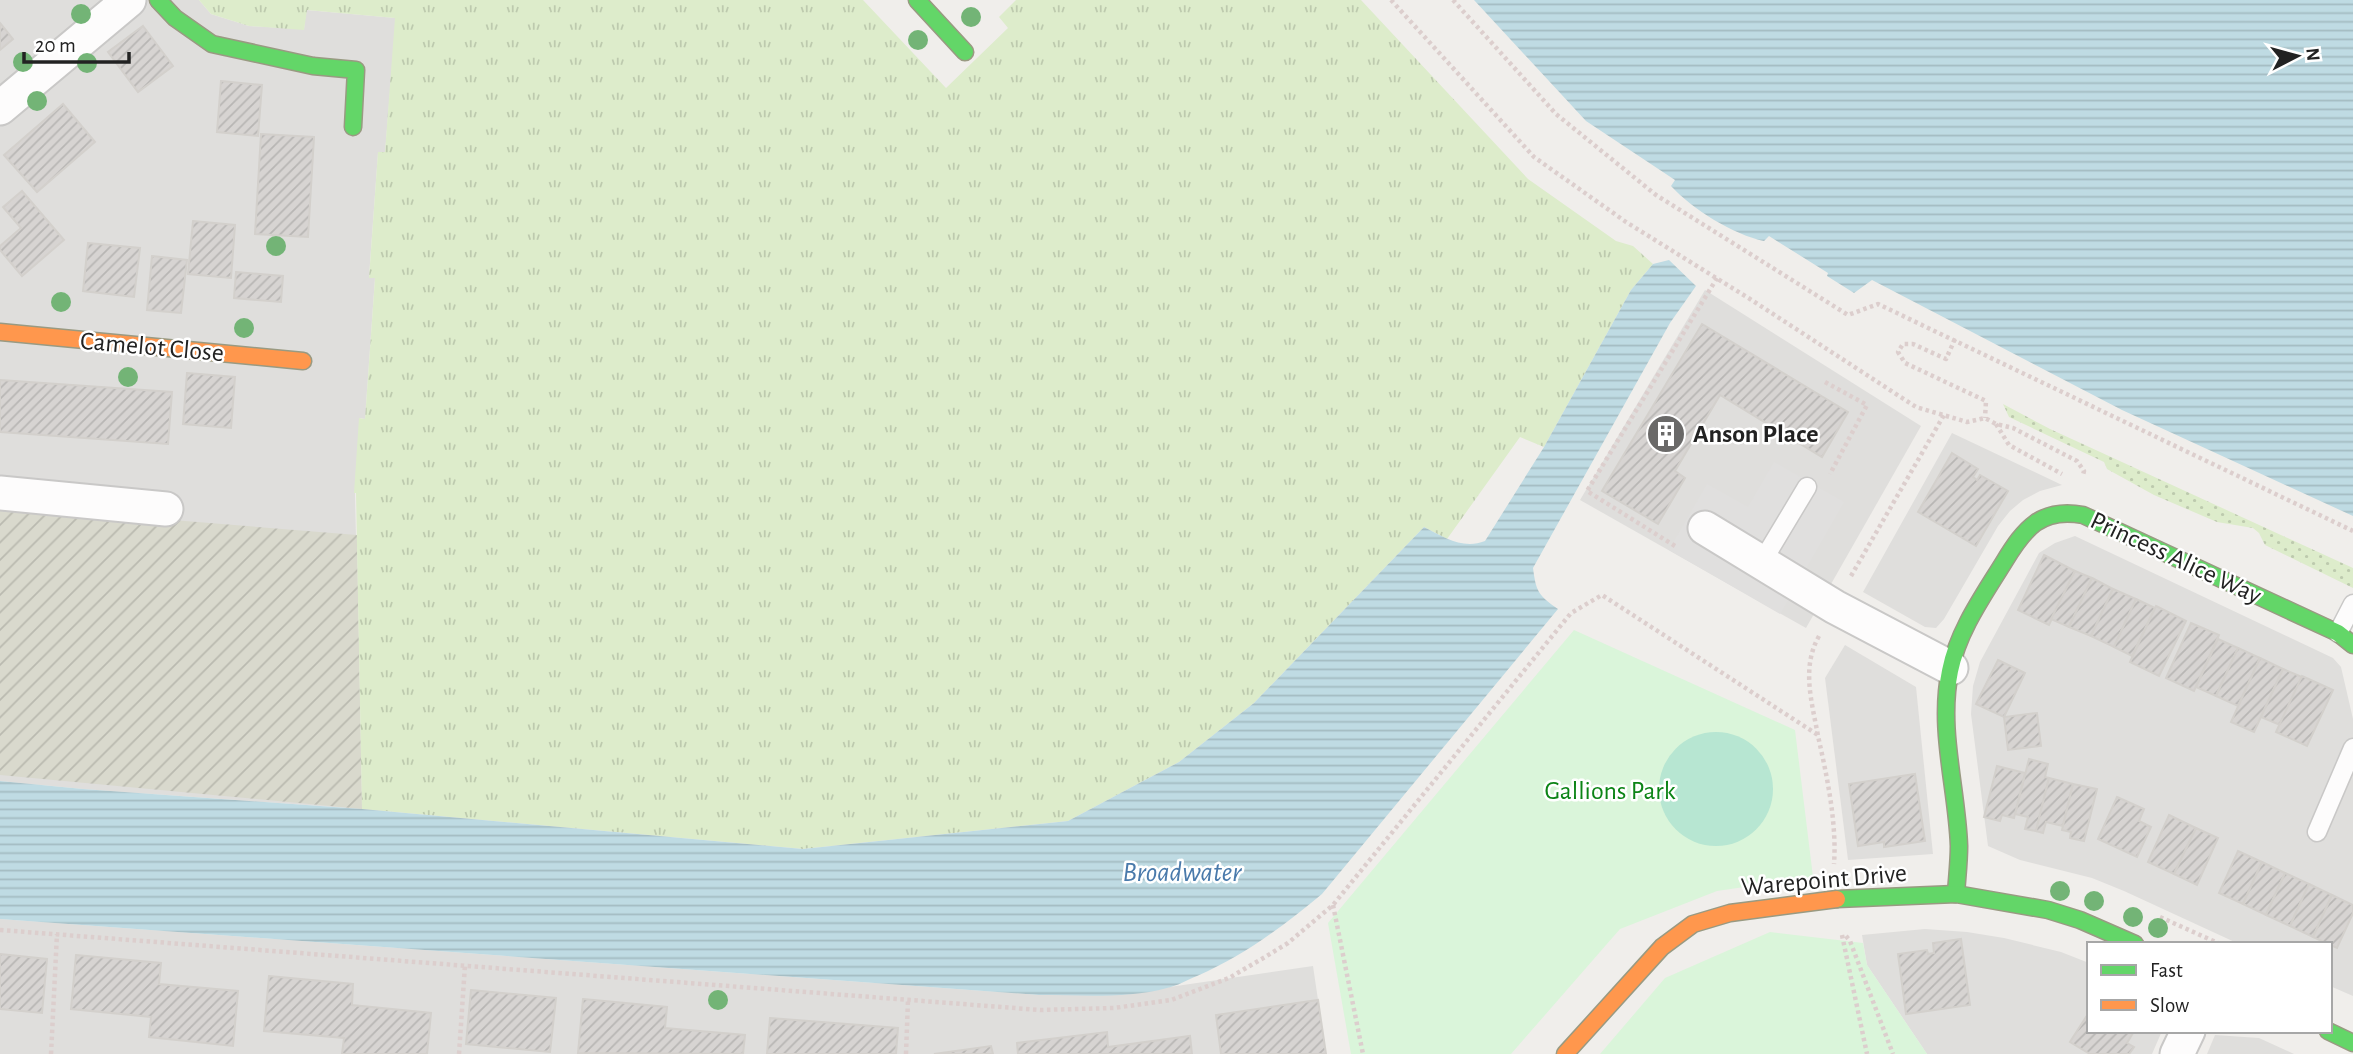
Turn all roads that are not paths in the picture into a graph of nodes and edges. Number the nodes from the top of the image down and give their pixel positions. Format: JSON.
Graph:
{"nodes":[{"id":1,"x":129,"y":0,"type":"edge"},
{"id":2,"x":158,"y":0,"type":"edge"},
{"id":3,"x":917,"y":0,"type":"edge"},
{"id":4,"x":965,"y":51,"type":"dead end"},
{"id":5,"x":0,"y":108,"type":"edge"},
{"id":6,"x":353,"y":127,"type":"dead end"},
{"id":7,"x":0,"y":332,"type":"edge"},
{"id":8,"x":303,"y":361,"type":"dead end"},
{"id":9,"x":1807,"y":486,"type":"road end"},
{"id":10,"x":0,"y":493,"type":"edge"},
{"id":11,"x":166,"y":509,"type":"dead end"},
{"id":12,"x":1705,"y":528,"type":"road end"},
{"id":13,"x":1762,"y":562,"type":"junction"},
{"id":14,"x":2353,"y":604,"type":"edge"},
{"id":15,"x":2338,"y":632,"type":"junction"},
{"id":16,"x":2353,"y":645,"type":"edge"},
{"id":17,"x":1951,"y":668,"type":"junction"},
{"id":18,"x":2353,"y":748,"type":"edge"},
{"id":19,"x":2317,"y":832,"type":"dead end"},
{"id":20,"x":1956,"y":894,"type":"junction"},
{"id":21,"x":2130,"y":942,"type":"edge"},
{"id":22,"x":2187,"y":1033,"type":"edge"},
{"id":23,"x":2332,"y":1033,"type":"edge"},
{"id":24,"x":2353,"y":1043,"type":"edge"},
{"id":25,"x":1565,"y":1054,"type":"edge"},
{"id":26,"x":2177,"y":1054,"type":"edge"}],
"edges":[{"from":1,"to":5,"type":"street"},
{"from":2,"to":6,"type":"street"},
{"from":3,"to":4,"type":"street"},
{"from":7,"to":8,"type":"street","name":"Camelot Close"},
{"from":9,"to":13,"type":"lane"},
{"from":10,"to":11,"type":"street"},
{"from":12,"to":13,"type":"street"},
{"from":13,"to":17,"type":"street"},
{"from":14,"to":15,"type":"lane"},
{"from":15,"to":16,"type":"street","name":"Princess Alice Way"},
{"from":15,"to":17,"type":"street","name":"Princess Alice Way"},
{"from":17,"to":20,"type":"street","name":"Princess Alice Way"},
{"from":18,"to":19,"type":"lane"},
{"from":20,"to":21,"type":"street","name":"Warepoint Drive"},
{"from":20,"to":25,"type":"street","name":"Warepoint Drive"},
{"from":22,"to":26,"type":"street"},
{"from":23,"to":24,"type":"street"}]}
